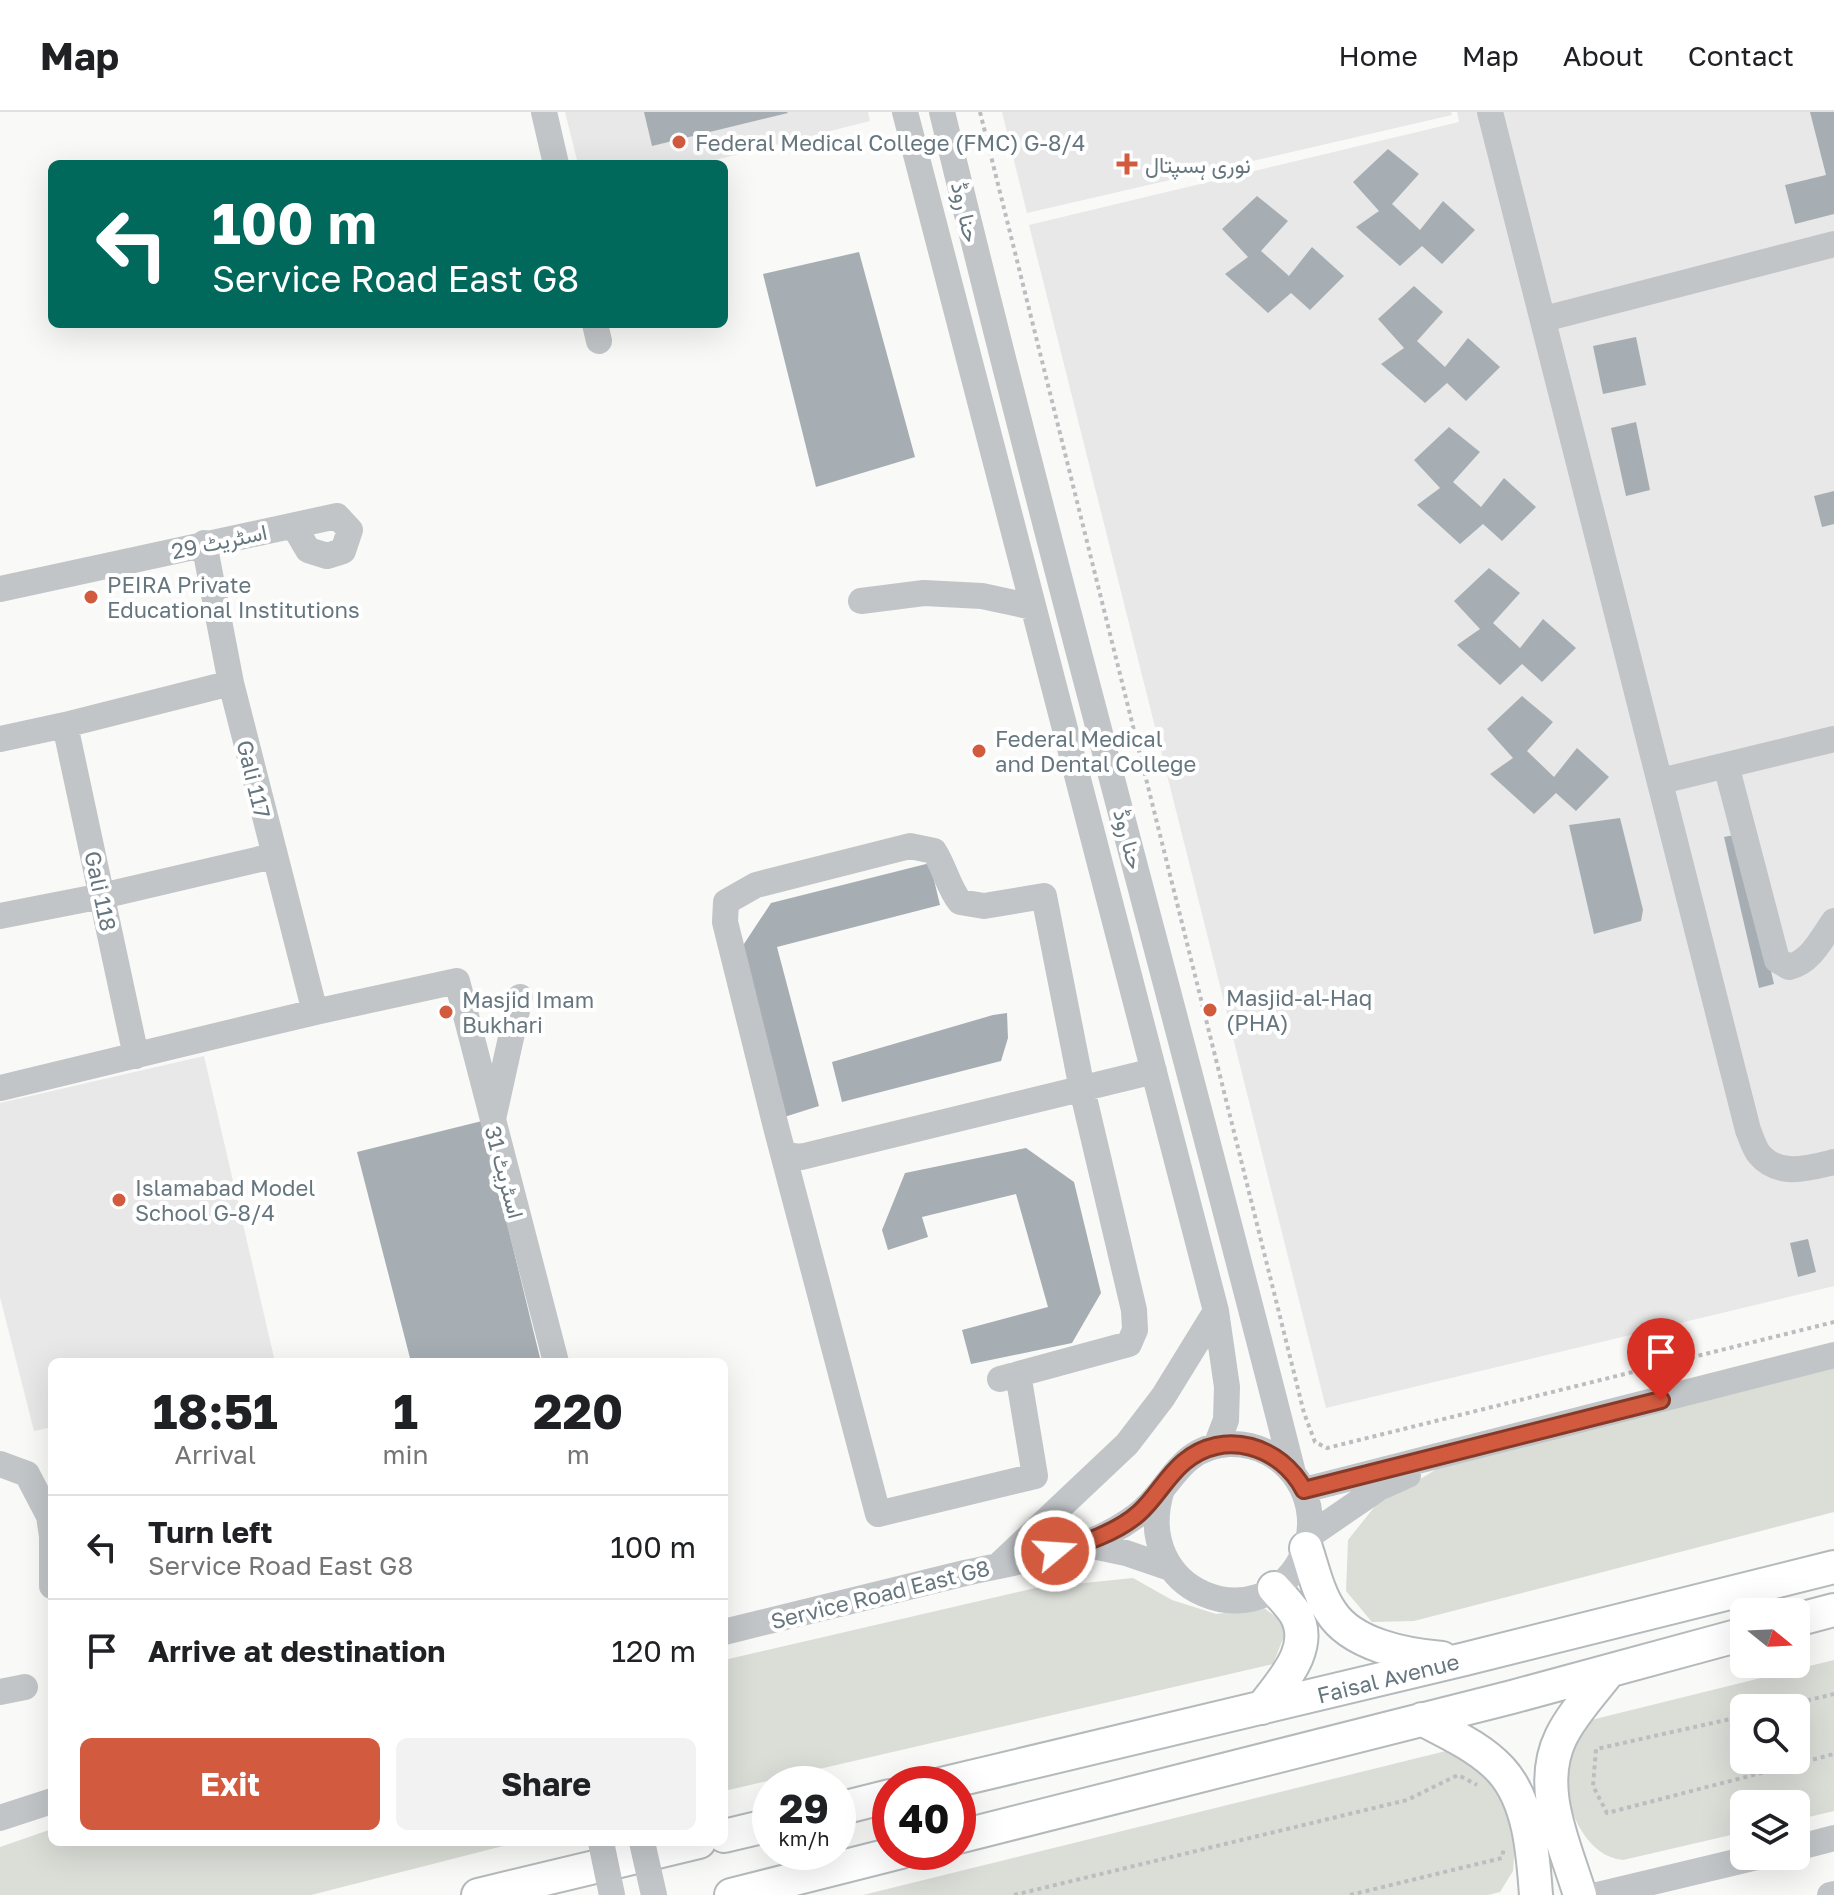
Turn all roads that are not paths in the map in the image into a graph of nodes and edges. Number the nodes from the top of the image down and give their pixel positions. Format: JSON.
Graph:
{"nodes":[{"id":1,"x":544,"y":112,"type":"edge"},
{"id":2,"x":905,"y":112,"type":"edge"},
{"id":3,"x":942,"y":112,"type":"edge"},
{"id":4,"x":1490,"y":112,"type":"edge"},
{"id":5,"x":555,"y":160,"type":"edge"},
{"id":6,"x":1834,"y":244,"type":"edge"},
{"id":7,"x":1544,"y":319,"type":"junction"},
{"id":8,"x":295,"y":528,"type":"dead end"},
{"id":9,"x":204,"y":543,"type":"junction"},
{"id":10,"x":0,"y":589,"type":"edge"},
{"id":11,"x":861,"y":601,"type":"dead end"},
{"id":12,"x":1033,"y":607,"type":"junction"},
{"id":13,"x":1081,"y":656,"type":"junction"},
{"id":14,"x":1048,"y":663,"type":"junction"},
{"id":15,"x":231,"y":683,"type":"junction"},
{"id":16,"x":65,"y":725,"type":"junction"},
{"id":17,"x":0,"y":739,"type":"edge"},
{"id":18,"x":1834,"y":739,"type":"edge"},
{"id":19,"x":1726,"y":765,"type":"junction"},
{"id":20,"x":1661,"y":781,"type":"junction"},
{"id":21,"x":273,"y":856,"type":"junction"},
{"id":22,"x":102,"y":896,"type":"junction"},
{"id":23,"x":0,"y":916,"type":"edge"},
{"id":24,"x":1834,"y":921,"type":"edge"},
{"id":25,"x":520,"y":997,"type":"dead end"},
{"id":26,"x":315,"y":1012,"type":"junction"},
{"id":27,"x":136,"y":1056,"type":"junction"},
{"id":28,"x":1154,"y":1071,"type":"junction"},
{"id":29,"x":0,"y":1088,"type":"edge"},
{"id":30,"x":1082,"y":1089,"type":"junction"},
{"id":31,"x":492,"y":1123,"type":"junction"},
{"id":32,"x":785,"y":1155,"type":"junction"},
{"id":33,"x":1834,"y":1162,"type":"edge"},
{"id":34,"x":1216,"y":1311,"type":"junction"},
{"id":35,"x":1834,"y":1355,"type":"edge"},
{"id":36,"x":555,"y":1358,"type":"edge"},
{"id":37,"x":1216,"y":1446,"type":"junction"},
{"id":38,"x":1458,"y":1451,"type":"junction"},
{"id":39,"x":0,"y":1464,"type":"edge"},
{"id":40,"x":1299,"y":1481,"type":"junction"},
{"id":41,"x":1162,"y":1489,"type":"junction"},
{"id":42,"x":48,"y":1514,"type":"edge"},
{"id":43,"x":1308,"y":1542,"type":"junction"},
{"id":44,"x":1083,"y":1544,"type":"junction"},
{"id":45,"x":999,"y":1565,"type":"junction"},
{"id":46,"x":1834,"y":1567,"type":"edge"},
{"id":47,"x":1170,"y":1568,"type":"junction"},
{"id":48,"x":1274,"y":1588,"type":"junction"},
{"id":49,"x":1834,"y":1610,"type":"edge"},
{"id":50,"x":1810,"y":1616,"type":"edge"},
{"id":51,"x":728,"y":1631,"type":"edge"},
{"id":52,"x":1730,"y":1638,"type":"edge"},
{"id":53,"x":1465,"y":1659,"type":"junction"},
{"id":54,"x":1609,"y":1671,"type":"junction"},
{"id":55,"x":1262,"y":1708,"type":"junction"},
{"id":56,"x":1422,"y":1719,"type":"junction"},
{"id":57,"x":976,"y":1776,"type":"edge"},
{"id":58,"x":48,"y":1802,"type":"edge"},
{"id":59,"x":0,"y":1818,"type":"edge"},
{"id":60,"x":752,"y":1829,"type":"edge"},
{"id":61,"x":976,"y":1832,"type":"edge"},
{"id":62,"x":728,"y":1835,"type":"edge"},
{"id":63,"x":1834,"y":1838,"type":"edge"},
{"id":64,"x":1810,"y":1844,"type":"edge"},
{"id":65,"x":602,"y":1846,"type":"edge"},
{"id":66,"x":643,"y":1846,"type":"edge"},
{"id":67,"x":682,"y":1846,"type":"edge"},
{"id":68,"x":872,"y":1859,"type":"edge"},
{"id":69,"x":1730,"y":1863,"type":"edge"},
{"id":70,"x":478,"y":1895,"type":"edge"},
{"id":71,"x":612,"y":1895,"type":"edge"},
{"id":72,"x":654,"y":1895,"type":"edge"},
{"id":73,"x":731,"y":1895,"type":"edge"},
{"id":74,"x":1536,"y":1895,"type":"edge"},
{"id":75,"x":1580,"y":1895,"type":"edge"},
{"id":76,"x":1598,"y":1895,"type":"edge"}],
"edges":[{"from":1,"to":5,"type":"street"},
{"from":2,"to":12,"type":"street","name":"حنا روڈ"},
{"from":3,"to":13,"type":"street","name":"حنا روڈ"},
{"from":4,"to":7,"type":"street"},
{"from":6,"to":7,"type":"street"},
{"from":7,"to":20,"type":"street"},
{"from":8,"to":9,"type":"street","name":"اسٹریٹ 29"},
{"from":9,"to":10,"type":"street","name":"اسٹریٹ 29"},
{"from":9,"to":15,"type":"street","name":"Gali 117"},
{"from":11,"to":12,"type":"street"},
{"from":12,"to":14,"type":"street","name":"حنا روڈ"},
{"from":13,"to":14,"type":"street"},
{"from":13,"to":40,"type":"street","name":"حنا روڈ"},
{"from":14,"to":28,"type":"street","name":"حنا روڈ"},
{"from":15,"to":16,"type":"street"},
{"from":15,"to":21,"type":"street","name":"Gali 117"},
{"from":16,"to":17,"type":"street"},
{"from":16,"to":22,"type":"street","name":"Gali 118"},
{"from":18,"to":19,"type":"street"},
{"from":19,"to":20,"type":"street"},
{"from":19,"to":24,"type":"street"},
{"from":20,"to":33,"type":"street"},
{"from":21,"to":22,"type":"street"},
{"from":21,"to":26,"type":"street","name":"Gali 117"},
{"from":22,"to":23,"type":"street"},
{"from":22,"to":27,"type":"street","name":"Gali 118"},
{"from":25,"to":31,"type":"street"},
{"from":26,"to":27,"type":"street"},
{"from":26,"to":31,"type":"street","name":"اسٹریٹ 31"},
{"from":27,"to":29,"type":"street"},
{"from":28,"to":30,"type":"street"},
{"from":28,"to":34,"type":"street","name":"حنا روڈ"},
{"from":30,"to":32,"type":"street"},
{"from":30,"to":32,"type":"street"},
{"from":30,"to":32,"type":"street"},
{"from":31,"to":36,"type":"street","name":"اسٹریٹ 31"},
{"from":34,"to":37,"type":"street","name":"حنا روڈ"},
{"from":34,"to":45,"type":"street"},
{"from":35,"to":38,"type":"street"},
{"from":37,"to":40,"type":"street"},
{"from":37,"to":41,"type":"street"},
{"from":38,"to":40,"type":"street"},
{"from":38,"to":43,"type":"street"},
{"from":39,"to":42,"type":"street"},
{"from":40,"to":43,"type":"street"},
{"from":41,"to":44,"type":"street"},
{"from":41,"to":47,"type":"street"},
{"from":43,"to":48,"type":"street"},
{"from":43,"to":53,"type":"main road"},
{"from":44,"to":45,"type":"street","name":"Service Road East G8"},
{"from":44,"to":47,"type":"street"},
{"from":45,"to":51,"type":"street","name":"Service Road East G8"},
{"from":46,"to":53,"type":"main road","name":"Faisal Avenue"},
{"from":47,"to":48,"type":"street"},
{"from":48,"to":55,"type":"main road"},
{"from":49,"to":50,"type":"main road"},
{"from":52,"to":54,"type":"main road"},
{"from":53,"to":55,"type":"main road","name":"Faisal Avenue"},
{"from":54,"to":56,"type":"main road"},
{"from":54,"to":75,"type":"main road"},
{"from":55,"to":57,"type":"main road","name":"Faisal Avenue"},
{"from":56,"to":61,"type":"main road"},
{"from":56,"to":74,"type":"main road"},
{"from":58,"to":59,"type":"street"},
{"from":60,"to":62,"type":"main road"},
{"from":63,"to":64,"type":"street"},
{"from":65,"to":71,"type":"street","bridge":true},
{"from":66,"to":72,"type":"street","bridge":true},
{"from":67,"to":70,"type":"main road"},
{"from":68,"to":73,"type":"main road"},
{"from":69,"to":76,"type":"street"}]}
